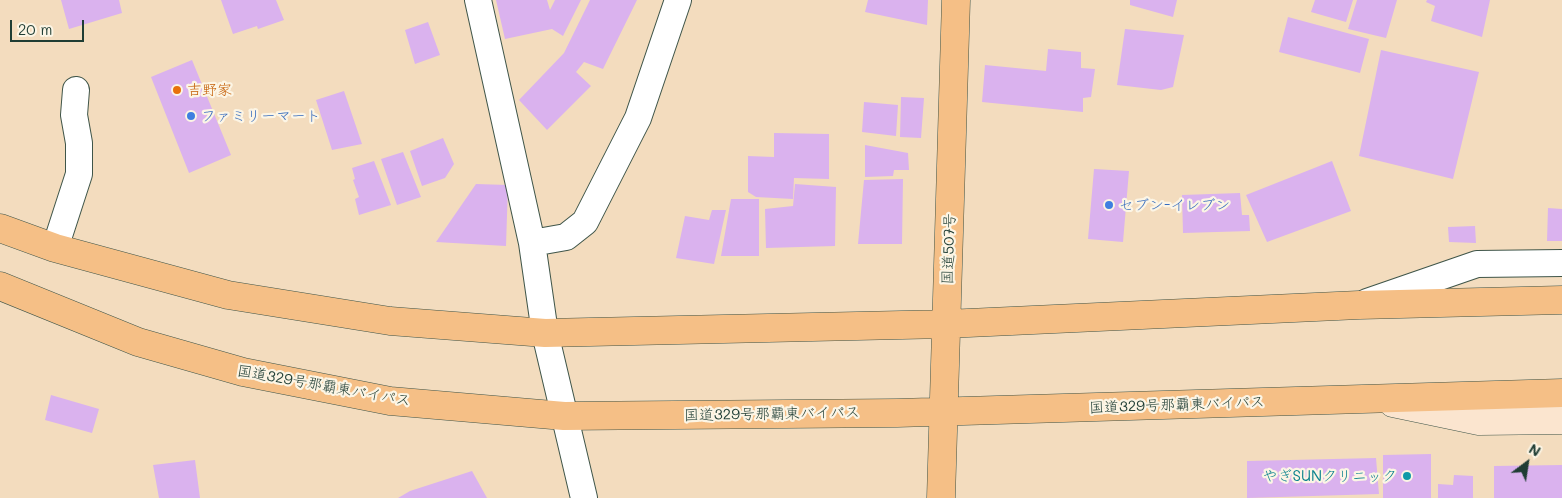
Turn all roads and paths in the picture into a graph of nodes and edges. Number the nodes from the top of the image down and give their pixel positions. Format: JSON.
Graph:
{"nodes":[{"id":1,"x":478,"y":0,"type":"edge"},
{"id":2,"x":678,"y":0,"type":"edge"},
{"id":3,"x":956,"y":0,"type":"edge"},
{"id":4,"x":76,"y":90,"type":"dead end"},
{"id":5,"x":0,"y":228,"type":"edge"},
{"id":6,"x":532,"y":243,"type":"junction"},
{"id":7,"x":55,"y":248,"type":"junction"},
{"id":8,"x":1562,"y":263,"type":"edge"},
{"id":9,"x":0,"y":286,"type":"edge"},
{"id":10,"x":1562,"y":300,"type":"edge"},
{"id":11,"x":1359,"y":305,"type":"junction"},
{"id":12,"x":946,"y":324,"type":"junction"},
{"id":13,"x":545,"y":333,"type":"junction"},
{"id":14,"x":1562,"y":393,"type":"edge"},
{"id":15,"x":1370,"y":398,"type":"junction"},
{"id":16,"x":944,"y":411,"type":"junction"},
{"id":17,"x":564,"y":416,"type":"junction"},
{"id":18,"x":1562,"y":420,"type":"edge"},
{"id":19,"x":584,"y":498,"type":"edge"},
{"id":20,"x":941,"y":498,"type":"edge"}],
"edges":[{"from":1,"to":6,"type":"street"},
{"from":2,"to":6,"type":"street"},
{"from":3,"to":12,"type":"highway","name":"国道507号"},
{"from":4,"to":7,"type":"street"},
{"from":5,"to":7,"type":"highway"},
{"from":6,"to":13,"type":"street"},
{"from":7,"to":13,"type":"highway"},
{"from":8,"to":11,"type":"street"},
{"from":9,"to":17,"type":"highway","name":"国道329号那覇東バイパス"},
{"from":10,"to":11,"type":"highway"},
{"from":11,"to":12,"type":"highway"},
{"from":12,"to":13,"type":"highway"},
{"from":12,"to":16,"type":"highway","name":"国道507号"},
{"from":13,"to":17,"type":"street"},
{"from":14,"to":15,"type":"highway","name":"国道329号那覇東バイパス"},
{"from":15,"to":16,"type":"highway","name":"国道329号那覇東バイパス"},
{"from":15,"to":18,"type":"street"},
{"from":16,"to":17,"type":"highway","name":"国道329号那覇東バイパス"},
{"from":16,"to":20,"type":"highway","name":"国道507号"},
{"from":17,"to":19,"type":"street"}]}
